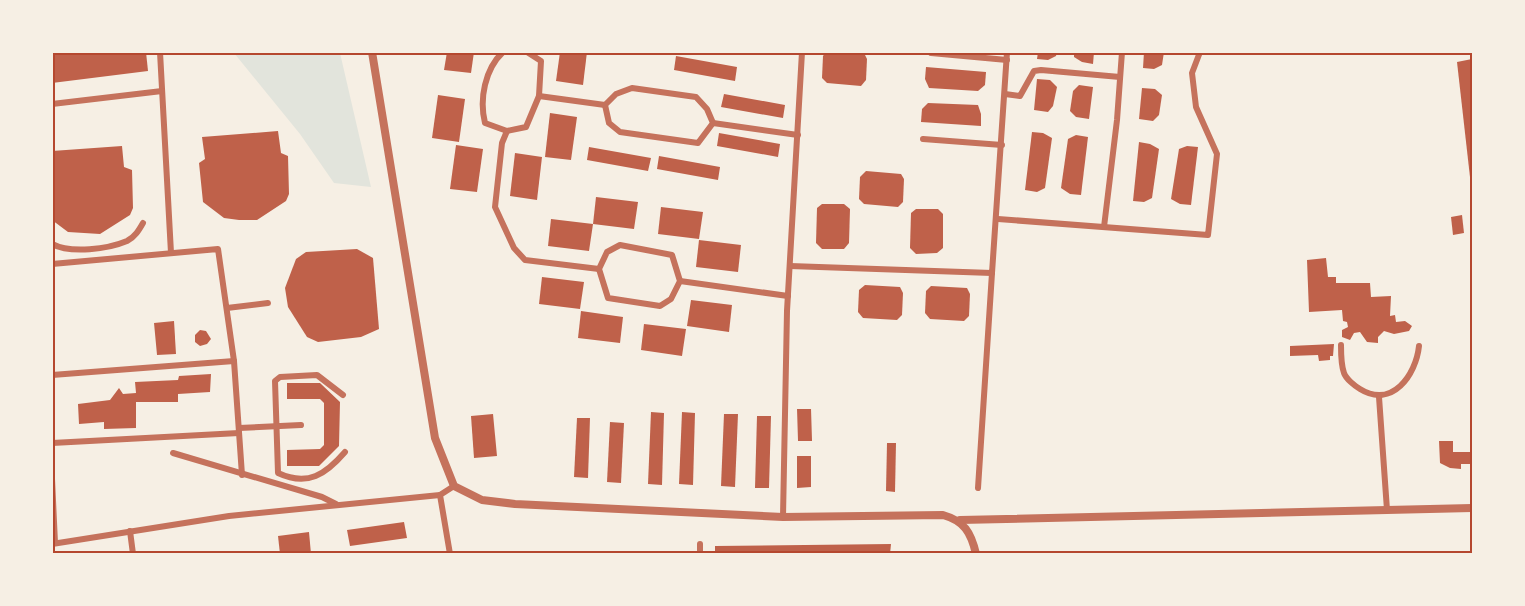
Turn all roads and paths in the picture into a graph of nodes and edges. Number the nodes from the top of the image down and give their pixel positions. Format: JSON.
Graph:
{"nodes":[{"id":1,"x":160,"y":52,"type":"edge"},
{"id":2,"x":372,"y":52,"type":"edge"},
{"id":3,"x":503,"y":52,"type":"edge"},
{"id":4,"x":527,"y":52,"type":"edge"},
{"id":5,"x":802,"y":52,"type":"edge"},
{"id":6,"x":931,"y":52,"type":"edge"},
{"id":7,"x":1122,"y":52,"type":"edge"},
{"id":8,"x":1200,"y":52,"type":"edge"},
{"id":9,"x":1007,"y":56,"type":"edge"},
{"id":10,"x":1120,"y":77,"type":"junction"},
{"id":11,"x":162,"y":91,"type":"junction"},
{"id":12,"x":1005,"y":94,"type":"junction"},
{"id":13,"x":539,"y":96,"type":"junction"},
{"id":14,"x":52,"y":104,"type":"edge"},
{"id":15,"x":605,"y":105,"type":"junction"},
{"id":16,"x":713,"y":123,"type":"junction"},
{"id":17,"x":507,"y":131,"type":"junction"},
{"id":18,"x":798,"y":135,"type":"junction"},
{"id":19,"x":923,"y":139,"type":"dead end"},
{"id":20,"x":1002,"y":146,"type":"junction"},
{"id":21,"x":998,"y":219,"type":"junction"},
{"id":22,"x":143,"y":223,"type":"dead end"},
{"id":23,"x":1104,"y":227,"type":"junction"},
{"id":24,"x":52,"y":244,"type":"edge"},
{"id":25,"x":94,"y":247,"type":"junction"},
{"id":26,"x":171,"y":253,"type":"junction"},
{"id":27,"x":94,"y":260,"type":"junction"},
{"id":28,"x":52,"y":264,"type":"edge"},
{"id":29,"x":790,"y":266,"type":"junction"},
{"id":30,"x":599,"y":269,"type":"junction"},
{"id":31,"x":992,"y":273,"type":"junction"},
{"id":32,"x":680,"y":281,"type":"junction"},
{"id":33,"x":788,"y":296,"type":"junction"},
{"id":34,"x":268,"y":303,"type":"dead end"},
{"id":35,"x":227,"y":308,"type":"junction"},
{"id":36,"x":1341,"y":345,"type":"dead end"},
{"id":37,"x":1419,"y":346,"type":"dead end"},
{"id":38,"x":234,"y":361,"type":"junction"},
{"id":39,"x":52,"y":375,"type":"edge"},
{"id":40,"x":343,"y":395,"type":"dead end"},
{"id":41,"x":1379,"y":397,"type":"junction"},
{"id":42,"x":301,"y":425,"type":"dead end"},
{"id":43,"x":275,"y":426,"type":"junction"},
{"id":44,"x":239,"y":430,"type":"junction"},
{"id":45,"x":52,"y":443,"type":"edge"},
{"id":46,"x":345,"y":452,"type":"dead end"},
{"id":47,"x":173,"y":453,"type":"dead end"},
{"id":48,"x":242,"y":475,"type":"junction"},
{"id":49,"x":52,"y":479,"type":"edge"},
{"id":50,"x":454,"y":486,"type":"junction"},
{"id":51,"x":978,"y":488,"type":"dead end"},
{"id":52,"x":440,"y":495,"type":"junction"},
{"id":53,"x":336,"y":504,"type":"junction"},
{"id":54,"x":1473,"y":508,"type":"edge"},
{"id":55,"x":1387,"y":510,"type":"junction"},
{"id":56,"x":783,"y":517,"type":"junction"},
{"id":57,"x":960,"y":520,"type":"junction"},
{"id":58,"x":130,"y":531,"type":"junction"},
{"id":59,"x":54,"y":544,"type":"edge"},
{"id":60,"x":700,"y":544,"type":"dead end"},
{"id":61,"x":133,"y":554,"type":"edge"},
{"id":62,"x":242,"y":554,"type":"edge"},
{"id":63,"x":247,"y":554,"type":"edge"},
{"id":64,"x":450,"y":554,"type":"edge"},
{"id":65,"x":700,"y":554,"type":"edge"},
{"id":66,"x":976,"y":554,"type":"edge"}],
"edges":[{"from":1,"to":11,"type":"street"},
{"from":2,"to":50,"type":"street"},
{"from":3,"to":17,"type":"street"},
{"from":4,"to":13,"type":"street"},
{"from":5,"to":18,"type":"street"},
{"from":6,"to":9,"type":"street"},
{"from":7,"to":10,"type":"street"},
{"from":8,"to":23,"type":"street"},
{"from":9,"to":12,"type":"street"},
{"from":10,"to":12,"type":"street"},
{"from":10,"to":23,"type":"street"},
{"from":11,"to":14,"type":"street"},
{"from":11,"to":26,"type":"street"},
{"from":12,"to":20,"type":"street"},
{"from":13,"to":15,"type":"street"},
{"from":13,"to":17,"type":"street"},
{"from":15,"to":16,"type":"street"},
{"from":15,"to":16,"type":"street"},
{"from":16,"to":18,"type":"street"},
{"from":17,"to":30,"type":"street"},
{"from":18,"to":29,"type":"street"},
{"from":19,"to":20,"type":"street"},
{"from":20,"to":21,"type":"street"},
{"from":21,"to":23,"type":"street"},
{"from":21,"to":31,"type":"street"},
{"from":22,"to":25,"type":"street"},
{"from":24,"to":25,"type":"street"},
{"from":25,"to":27,"type":"street"},
{"from":26,"to":27,"type":"street"},
{"from":26,"to":35,"type":"street"},
{"from":27,"to":28,"type":"street"},
{"from":29,"to":31,"type":"street"},
{"from":29,"to":33,"type":"street"},
{"from":30,"to":32,"type":"street"},
{"from":30,"to":32,"type":"street"},
{"from":31,"to":51,"type":"street"},
{"from":32,"to":33,"type":"street"},
{"from":33,"to":56,"type":"street"},
{"from":34,"to":35,"type":"street"},
{"from":35,"to":38,"type":"street"},
{"from":36,"to":41,"type":"street"},
{"from":37,"to":41,"type":"street"},
{"from":38,"to":39,"type":"street"},
{"from":38,"to":44,"type":"street"},
{"from":40,"to":43,"type":"street"},
{"from":41,"to":55,"type":"street"},
{"from":42,"to":43,"type":"street"},
{"from":43,"to":44,"type":"street"},
{"from":43,"to":46,"type":"street"},
{"from":44,"to":45,"type":"street"},
{"from":44,"to":48,"type":"street"},
{"from":47,"to":48,"type":"street"},
{"from":48,"to":53,"type":"street"},
{"from":49,"to":59,"type":"street"},
{"from":50,"to":52,"type":"street"},
{"from":50,"to":56,"type":"street"},
{"from":52,"to":53,"type":"street"},
{"from":52,"to":64,"type":"street"},
{"from":53,"to":58,"type":"street"},
{"from":54,"to":55,"type":"street"},
{"from":55,"to":57,"type":"street"},
{"from":56,"to":57,"type":"street"},
{"from":57,"to":66,"type":"street"},
{"from":58,"to":59,"type":"street"},
{"from":58,"to":61,"type":"street"},
{"from":60,"to":65,"type":"street"},
{"from":62,"to":63,"type":"street"}]}
